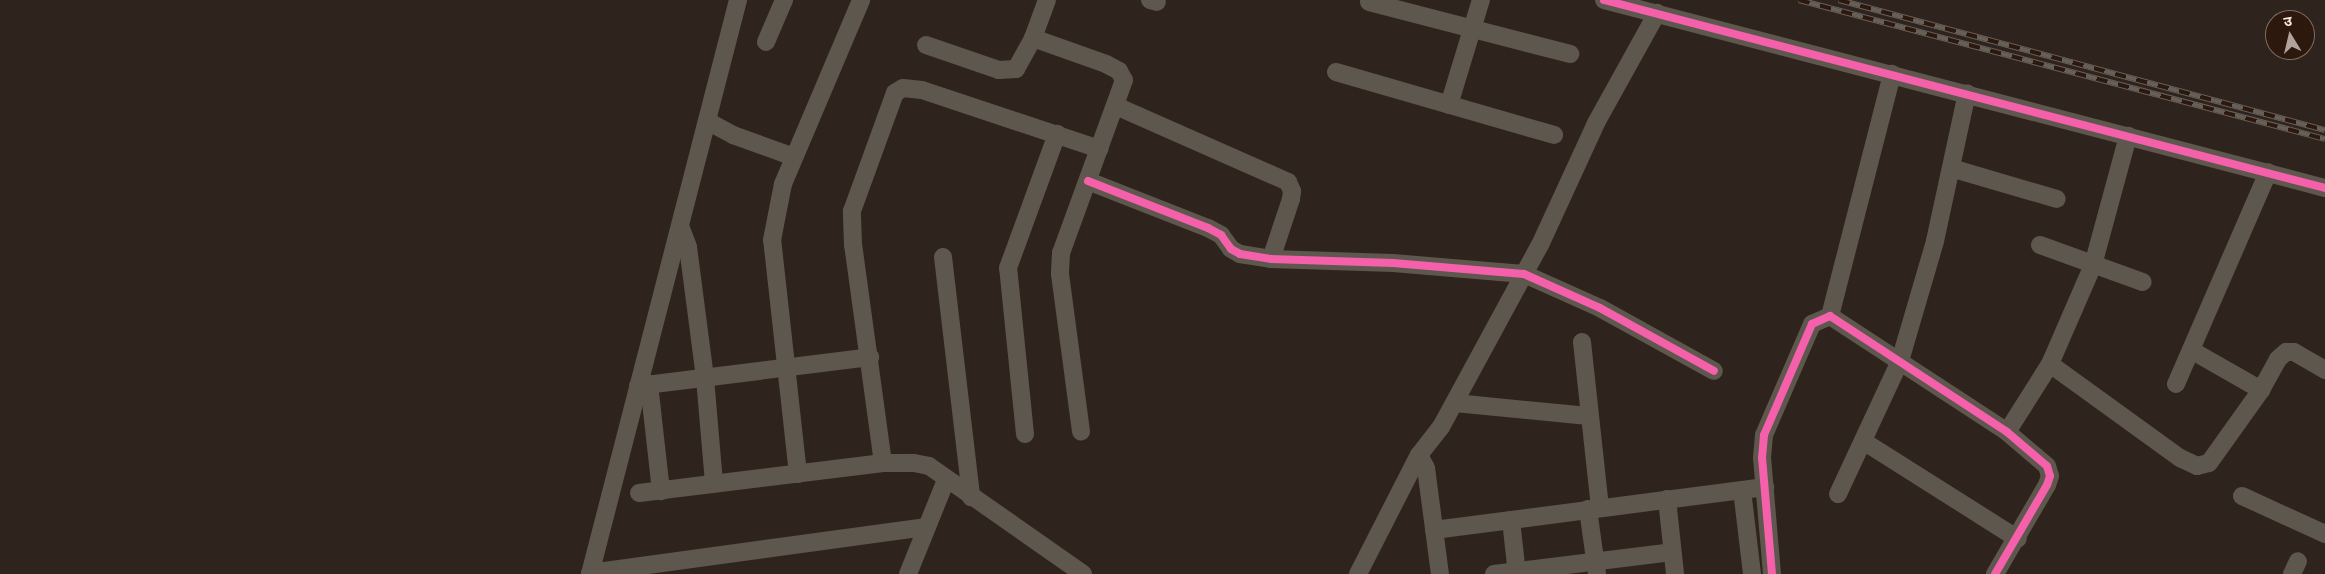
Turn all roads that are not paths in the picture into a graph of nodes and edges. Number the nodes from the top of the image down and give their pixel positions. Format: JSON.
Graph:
{"nodes":[{"id":1,"x":738,"y":0,"type":"edge"},
{"id":2,"x":784,"y":0,"type":"edge"},
{"id":3,"x":862,"y":0,"type":"edge"},
{"id":4,"x":1047,"y":0,"type":"edge"},
{"id":5,"x":1482,"y":0,"type":"edge"},
{"id":6,"x":1604,"y":0,"type":"edge"},
{"id":7,"x":1369,"y":2,"type":"dead end"},
{"id":8,"x":1657,"y":13,"type":"junction"},
{"id":9,"x":1473,"y":29,"type":"junction"},
{"id":10,"x":1033,"y":38,"type":"junction"},
{"id":11,"x":766,"y":42,"type":"dead end"},
{"id":12,"x":926,"y":45,"type":"dead end"},
{"id":13,"x":1570,"y":54,"type":"dead end"},
{"id":14,"x":1336,"y":72,"type":"dead end"},
{"id":15,"x":1892,"y":74,"type":"junction"},
{"id":16,"x":1967,"y":93,"type":"junction"},
{"id":17,"x":1449,"y":105,"type":"junction"},
{"id":18,"x":1116,"y":106,"type":"junction"},
{"id":19,"x":707,"y":121,"type":"junction"},
{"id":20,"x":1057,"y":134,"type":"junction"},
{"id":21,"x":1554,"y":135,"type":"dead end"},
{"id":22,"x":2128,"y":136,"type":"junction"},
{"id":23,"x":1099,"y":149,"type":"junction"},
{"id":24,"x":794,"y":157,"type":"junction"},
{"id":25,"x":1950,"y":168,"type":"junction"},
{"id":26,"x":2268,"y":172,"type":"junction"},
{"id":27,"x":1088,"y":180,"type":"junction"},
{"id":28,"x":2325,"y":188,"type":"edge"},
{"id":29,"x":2057,"y":199,"type":"dead end"},
{"id":30,"x":680,"y":226,"type":"junction"},
{"id":31,"x":2040,"y":245,"type":"dead end"},
{"id":32,"x":942,"y":257,"type":"dead end"},
{"id":33,"x":1271,"y":259,"type":"junction"},
{"id":34,"x":2093,"y":265,"type":"junction"},
{"id":35,"x":1524,"y":274,"type":"junction"},
{"id":36,"x":2143,"y":282,"type":"dead end"},
{"id":37,"x":1830,"y":316,"type":"junction"},
{"id":38,"x":1582,"y":342,"type":"dead end"},
{"id":39,"x":2191,"y":350,"type":"junction"},
{"id":40,"x":870,"y":357,"type":"junction"},
{"id":41,"x":1900,"y":361,"type":"junction"},
{"id":42,"x":2050,"y":364,"type":"junction"},
{"id":43,"x":786,"y":367,"type":"junction"},
{"id":44,"x":1714,"y":370,"type":"dead end"},
{"id":45,"x":2325,"y":370,"type":"edge"},
{"id":46,"x":705,"y":378,"type":"junction"},
{"id":47,"x":2176,"y":384,"type":"dead end"},
{"id":48,"x":644,"y":385,"type":"junction"},
{"id":49,"x":2261,"y":390,"type":"junction"},
{"id":50,"x":1455,"y":403,"type":"junction"},
{"id":51,"x":1588,"y":416,"type":"junction"},
{"id":52,"x":1081,"y":432,"type":"dead end"},
{"id":53,"x":2006,"y":432,"type":"junction"},
{"id":54,"x":1025,"y":434,"type":"dead end"},
{"id":55,"x":1862,"y":441,"type":"junction"},
{"id":56,"x":1419,"y":455,"type":"junction"},
{"id":57,"x":883,"y":463,"type":"junction"},
{"id":58,"x":798,"y":474,"type":"junction"},
{"id":59,"x":946,"y":480,"type":"junction"},
{"id":60,"x":714,"y":484,"type":"junction"},
{"id":61,"x":1765,"y":487,"type":"junction"},
{"id":62,"x":661,"y":490,"type":"junction"},
{"id":63,"x":1742,"y":490,"type":"junction"},
{"id":64,"x":639,"y":493,"type":"dead end"},
{"id":65,"x":1838,"y":494,"type":"dead end"},
{"id":66,"x":2242,"y":496,"type":"dead end"},
{"id":67,"x":971,"y":497,"type":"junction"},
{"id":68,"x":1667,"y":499,"type":"junction"},
{"id":69,"x":1594,"y":508,"type":"junction"},
{"id":70,"x":1511,"y":520,"type":"junction"},
{"id":71,"x":928,"y":527,"type":"junction"},
{"id":72,"x":1434,"y":530,"type":"junction"},
{"id":73,"x":2325,"y":534,"type":"edge"},
{"id":74,"x":2018,"y":539,"type":"junction"},
{"id":75,"x":1672,"y":552,"type":"junction"},
{"id":76,"x":1596,"y":568,"type":"edge"},
{"id":77,"x":1517,"y":572,"type":"edge"},
{"id":78,"x":590,"y":573,"type":"edge"},
{"id":79,"x":908,"y":574,"type":"edge"},
{"id":80,"x":1083,"y":574,"type":"edge"},
{"id":81,"x":1358,"y":574,"type":"edge"},
{"id":82,"x":1440,"y":574,"type":"edge"},
{"id":83,"x":1494,"y":574,"type":"edge"},
{"id":84,"x":1675,"y":574,"type":"edge"},
{"id":85,"x":1752,"y":574,"type":"edge"},
{"id":86,"x":1772,"y":574,"type":"edge"},
{"id":87,"x":1995,"y":574,"type":"edge"}],
"edges":[{"from":1,"to":19,"type":"street"},
{"from":2,"to":11,"type":"street"},
{"from":3,"to":24,"type":"street"},
{"from":4,"to":10,"type":"street"},
{"from":5,"to":9,"type":"street"},
{"from":6,"to":8,"type":"street"},
{"from":7,"to":9,"type":"street"},
{"from":8,"to":15,"type":"street"},
{"from":8,"to":35,"type":"street"},
{"from":9,"to":13,"type":"street"},
{"from":9,"to":17,"type":"street"},
{"from":10,"to":12,"type":"street"},
{"from":10,"to":18,"type":"street"},
{"from":14,"to":17,"type":"street"},
{"from":15,"to":16,"type":"street"},
{"from":15,"to":37,"type":"street"},
{"from":16,"to":22,"type":"street"},
{"from":16,"to":25,"type":"street"},
{"from":17,"to":21,"type":"street"},
{"from":18,"to":23,"type":"street"},
{"from":18,"to":33,"type":"street"},
{"from":19,"to":24,"type":"street"},
{"from":19,"to":30,"type":"street"},
{"from":20,"to":23,"type":"street"},
{"from":20,"to":40,"type":"street"},
{"from":20,"to":54,"type":"street"},
{"from":22,"to":26,"type":"street"},
{"from":22,"to":34,"type":"street"},
{"from":23,"to":27,"type":"street"},
{"from":24,"to":43,"type":"street"},
{"from":25,"to":29,"type":"street"},
{"from":25,"to":41,"type":"street"},
{"from":26,"to":28,"type":"street"},
{"from":26,"to":39,"type":"street"},
{"from":27,"to":33,"type":"street"},
{"from":27,"to":52,"type":"street"},
{"from":30,"to":46,"type":"street"},
{"from":30,"to":48,"type":"street"},
{"from":31,"to":34,"type":"street"},
{"from":32,"to":67,"type":"street"},
{"from":33,"to":35,"type":"street"},
{"from":34,"to":36,"type":"street"},
{"from":34,"to":42,"type":"street"},
{"from":35,"to":44,"type":"street"},
{"from":35,"to":50,"type":"street"},
{"from":37,"to":41,"type":"street"},
{"from":37,"to":61,"type":"street"},
{"from":38,"to":51,"type":"street"},
{"from":39,"to":47,"type":"street"},
{"from":39,"to":49,"type":"street"},
{"from":40,"to":43,"type":"street"},
{"from":40,"to":57,"type":"street"},
{"from":41,"to":53,"type":"street"},
{"from":41,"to":55,"type":"street"},
{"from":42,"to":49,"type":"street"},
{"from":42,"to":53,"type":"street"},
{"from":43,"to":46,"type":"street"},
{"from":43,"to":58,"type":"street"},
{"from":45,"to":49,"type":"street"},
{"from":46,"to":48,"type":"street"},
{"from":46,"to":60,"type":"street"},
{"from":48,"to":62,"type":"street"},
{"from":48,"to":78,"type":"street"},
{"from":50,"to":51,"type":"street"},
{"from":50,"to":56,"type":"street"},
{"from":51,"to":69,"type":"street"},
{"from":53,"to":74,"type":"street"},
{"from":55,"to":65,"type":"street"},
{"from":55,"to":74,"type":"street"},
{"from":56,"to":72,"type":"street"},
{"from":56,"to":81,"type":"street"},
{"from":57,"to":58,"type":"street"},
{"from":57,"to":59,"type":"street"},
{"from":58,"to":60,"type":"street"},
{"from":59,"to":67,"type":"street"},
{"from":59,"to":71,"type":"street"},
{"from":60,"to":62,"type":"street"},
{"from":61,"to":63,"type":"street"},
{"from":61,"to":86,"type":"street"},
{"from":62,"to":64,"type":"street"},
{"from":63,"to":68,"type":"street"},
{"from":63,"to":85,"type":"street"},
{"from":66,"to":73,"type":"street"},
{"from":67,"to":80,"type":"street"},
{"from":68,"to":69,"type":"street"},
{"from":68,"to":75,"type":"street"},
{"from":69,"to":70,"type":"street"},
{"from":69,"to":76,"type":"street"},
{"from":70,"to":72,"type":"street"},
{"from":70,"to":77,"type":"street"},
{"from":71,"to":78,"type":"street"},
{"from":71,"to":79,"type":"street"},
{"from":72,"to":82,"type":"street"},
{"from":74,"to":87,"type":"street"},
{"from":75,"to":76,"type":"street"},
{"from":75,"to":84,"type":"street"},
{"from":76,"to":77,"type":"street"},
{"from":77,"to":83,"type":"street"}]}
